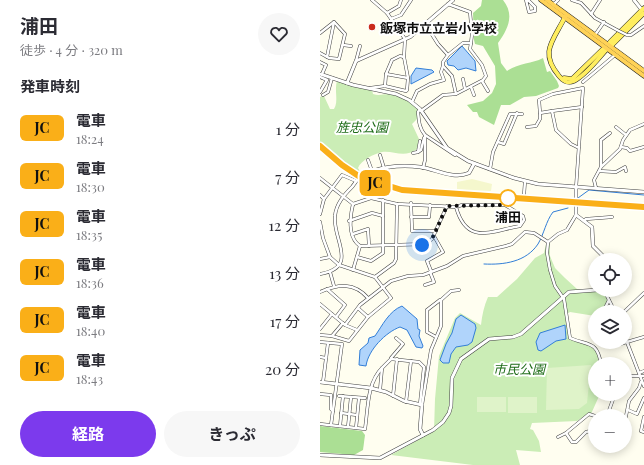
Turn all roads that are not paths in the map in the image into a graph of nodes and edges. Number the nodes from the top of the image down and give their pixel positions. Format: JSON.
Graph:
{"nodes":[{"id":1,"x":372,"y":0,"type":"edge"},
{"id":2,"x":401,"y":0,"type":"edge"},
{"id":3,"x":411,"y":0,"type":"edge"},
{"id":4,"x":453,"y":0,"type":"edge"},
{"id":5,"x":527,"y":0,"type":"edge"},
{"id":6,"x":542,"y":0,"type":"edge"},
{"id":7,"x":547,"y":0,"type":"edge"},
{"id":8,"x":558,"y":0,"type":"edge"},
{"id":9,"x":572,"y":0,"type":"edge"},
{"id":10,"x":600,"y":0,"type":"edge"},
{"id":11,"x":634,"y":0,"type":"edge"},
{"id":12,"x":448,"y":4,"type":"junction"},
{"id":13,"x":552,"y":6,"type":"junction"},
{"id":14,"x":644,"y":10,"type":"edge"},
{"id":15,"x":387,"y":13,"type":"junction"},
{"id":16,"x":591,"y":14,"type":"junction"},
{"id":17,"x":391,"y":18,"type":"junction"},
{"id":18,"x":565,"y":18,"type":"junction"},
{"id":19,"x":334,"y":22,"type":"junction"},
{"id":20,"x":604,"y":22,"type":"junction"},
{"id":21,"x":426,"y":25,"type":"junction"},
{"id":22,"x":644,"y":26,"type":"edge"},
{"id":23,"x":320,"y":33,"type":"edge"},
{"id":24,"x":595,"y":35,"type":"junction"},
{"id":25,"x":405,"y":39,"type":"junction"},
{"id":26,"x":471,"y":43,"type":"junction"},
{"id":27,"x":611,"y":43,"type":"dead end"},
{"id":28,"x":343,"y":44,"type":"junction"},
{"id":29,"x":351,"y":46,"type":"dead end"},
{"id":30,"x":360,"y":46,"type":"dead end"},
{"id":31,"x":604,"y":50,"type":"dead end"},
{"id":32,"x":320,"y":53,"type":"edge"},
{"id":33,"x":448,"y":55,"type":"junction"},
{"id":34,"x":616,"y":55,"type":"junction"},
{"id":35,"x":404,"y":56,"type":"junction"},
{"id":36,"x":327,"y":57,"type":"junction"},
{"id":37,"x":356,"y":61,"type":"junction"},
{"id":38,"x":320,"y":62,"type":"edge"},
{"id":39,"x":443,"y":66,"type":"junction"},
{"id":40,"x":644,"y":70,"type":"edge"},
{"id":41,"x":386,"y":74,"type":"junction"},
{"id":42,"x":321,"y":75,"type":"edge"},
{"id":43,"x":644,"y":76,"type":"edge"},
{"id":44,"x":332,"y":78,"type":"junction"},
{"id":45,"x":408,"y":78,"type":"junction"},
{"id":46,"x":463,"y":79,"type":"dead end"},
{"id":47,"x":482,"y":81,"type":"junction"},
{"id":48,"x":583,"y":82,"type":"dead end"},
{"id":49,"x":347,"y":83,"type":"junction"},
{"id":50,"x":385,"y":86,"type":"junction"},
{"id":51,"x":471,"y":87,"type":"junction"},
{"id":52,"x":370,"y":88,"type":"junction"},
{"id":53,"x":466,"y":89,"type":"junction"},
{"id":54,"x":488,"y":91,"type":"dead end"},
{"id":55,"x":320,"y":92,"type":"edge"},
{"id":56,"x":456,"y":94,"type":"junction"},
{"id":57,"x":324,"y":95,"type":"dead end"},
{"id":58,"x":474,"y":95,"type":"dead end"},
{"id":59,"x":412,"y":102,"type":"junction"},
{"id":60,"x":582,"y":107,"type":"junction"},
{"id":61,"x":421,"y":110,"type":"junction"},
{"id":62,"x":552,"y":111,"type":"junction"},
{"id":63,"x":517,"y":113,"type":"junction"},
{"id":64,"x":540,"y":113,"type":"junction"},
{"id":65,"x":522,"y":114,"type":"dead end"},
{"id":66,"x":644,"y":124,"type":"edge"},
{"id":67,"x":527,"y":127,"type":"dead end"},
{"id":68,"x":616,"y":127,"type":"dead end"},
{"id":69,"x":610,"y":133,"type":"dead end"},
{"id":70,"x":425,"y":135,"type":"junction"},
{"id":71,"x":626,"y":135,"type":"junction"},
{"id":72,"x":420,"y":141,"type":"dead end"},
{"id":73,"x":498,"y":142,"type":"junction"},
{"id":74,"x":621,"y":147,"type":"junction"},
{"id":75,"x":644,"y":147,"type":"edge"},
{"id":76,"x":580,"y":148,"type":"junction"},
{"id":77,"x":418,"y":152,"type":"junction"},
{"id":78,"x":413,"y":153,"type":"dead end"},
{"id":79,"x":380,"y":155,"type":"dead end"},
{"id":80,"x":455,"y":155,"type":"junction"},
{"id":81,"x":368,"y":160,"type":"dead end"},
{"id":82,"x":474,"y":164,"type":"junction"},
{"id":83,"x":601,"y":167,"type":"junction"},
{"id":84,"x":384,"y":168,"type":"junction"},
{"id":85,"x":423,"y":168,"type":"junction"},
{"id":86,"x":490,"y":169,"type":"junction"},
{"id":87,"x":599,"y":170,"type":"junction"},
{"id":88,"x":372,"y":171,"type":"junction"},
{"id":89,"x":626,"y":171,"type":"dead end"},
{"id":90,"x":320,"y":178,"type":"edge"},
{"id":91,"x":525,"y":181,"type":"junction"},
{"id":92,"x":356,"y":182,"type":"junction"},
{"id":93,"x":332,"y":187,"type":"junction"},
{"id":94,"x":576,"y":188,"type":"junction"},
{"id":95,"x":596,"y":188,"type":"junction"},
{"id":96,"x":644,"y":191,"type":"edge"},
{"id":97,"x":320,"y":195,"type":"edge"},
{"id":98,"x":524,"y":195,"type":"dead end"},
{"id":99,"x":344,"y":196,"type":"junction"},
{"id":100,"x":324,"y":199,"type":"junction"},
{"id":101,"x":383,"y":200,"type":"junction"},
{"id":102,"x":411,"y":203,"type":"junction"},
{"id":103,"x":353,"y":204,"type":"junction"},
{"id":104,"x":397,"y":204,"type":"junction"},
{"id":105,"x":430,"y":205,"type":"junction"},
{"id":106,"x":447,"y":206,"type":"junction"},
{"id":107,"x":456,"y":207,"type":"junction"},
{"id":108,"x":320,"y":214,"type":"edge"},
{"id":109,"x":383,"y":216,"type":"junction"},
{"id":110,"x":576,"y":216,"type":"junction"},
{"id":111,"x":411,"y":217,"type":"junction"},
{"id":112,"x":612,"y":217,"type":"dead end"},
{"id":113,"x":349,"y":221,"type":"junction"},
{"id":114,"x":583,"y":221,"type":"junction"},
{"id":115,"x":320,"y":222,"type":"edge"},
{"id":116,"x":321,"y":231,"type":"edge"},
{"id":117,"x":436,"y":231,"type":"junction"},
{"id":118,"x":353,"y":234,"type":"junction"},
{"id":119,"x":434,"y":236,"type":"junction"},
{"id":120,"x":548,"y":242,"type":"junction"},
{"id":121,"x":325,"y":244,"type":"junction"},
{"id":122,"x":320,"y":245,"type":"edge"},
{"id":123,"x":397,"y":245,"type":"junction"},
{"id":124,"x":360,"y":246,"type":"junction"},
{"id":125,"x":369,"y":246,"type":"junction"},
{"id":126,"x":383,"y":246,"type":"junction"},
{"id":127,"x":600,"y":253,"type":"edge"},
{"id":128,"x":330,"y":257,"type":"junction"},
{"id":129,"x":357,"y":257,"type":"junction"},
{"id":130,"x":320,"y":258,"type":"edge"},
{"id":131,"x":339,"y":265,"type":"junction"},
{"id":132,"x":353,"y":270,"type":"junction"},
{"id":133,"x":330,"y":272,"type":"junction"},
{"id":134,"x":431,"y":272,"type":"junction"},
{"id":135,"x":320,"y":274,"type":"edge"},
{"id":136,"x":376,"y":277,"type":"junction"},
{"id":137,"x":425,"y":285,"type":"dead end"},
{"id":138,"x":334,"y":286,"type":"junction"},
{"id":139,"x":383,"y":286,"type":"junction"},
{"id":140,"x":327,"y":289,"type":"junction"},
{"id":141,"x":459,"y":290,"type":"dead end"},
{"id":142,"x":588,"y":290,"type":"edge"},
{"id":143,"x":320,"y":292,"type":"edge"},
{"id":144,"x":644,"y":293,"type":"edge"},
{"id":145,"x":608,"y":297,"type":"edge"},
{"id":146,"x":368,"y":298,"type":"junction"},
{"id":147,"x":562,"y":298,"type":"junction"},
{"id":148,"x":441,"y":300,"type":"junction"},
{"id":149,"x":609,"y":300,"type":"junction"},
{"id":150,"x":321,"y":305,"type":"edge"},
{"id":151,"x":606,"y":305,"type":"edge"},
{"id":152,"x":612,"y":305,"type":"edge"},
{"id":153,"x":631,"y":305,"type":"edge"},
{"id":154,"x":359,"y":309,"type":"junction"},
{"id":155,"x":332,"y":314,"type":"junction"},
{"id":156,"x":336,"y":317,"type":"junction"},
{"id":157,"x":368,"y":317,"type":"junction"},
{"id":158,"x":344,"y":324,"type":"junction"},
{"id":159,"x":320,"y":329,"type":"edge"},
{"id":160,"x":358,"y":330,"type":"junction"},
{"id":161,"x":320,"y":335,"type":"edge"},
{"id":162,"x":332,"y":336,"type":"junction"},
{"id":163,"x":436,"y":337,"type":"junction"},
{"id":164,"x":644,"y":337,"type":"edge"},
{"id":165,"x":396,"y":338,"type":"dead end"},
{"id":166,"x":632,"y":340,"type":"edge"},
{"id":167,"x":320,"y":342,"type":"edge"},
{"id":168,"x":328,"y":343,"type":"junction"},
{"id":169,"x":630,"y":349,"type":"edge"},
{"id":170,"x":320,"y":357,"type":"edge"},
{"id":171,"x":600,"y":357,"type":"edge"},
{"id":172,"x":326,"y":358,"type":"junction"},
{"id":173,"x":391,"y":359,"type":"junction"},
{"id":174,"x":397,"y":359,"type":"junction"},
{"id":175,"x":411,"y":361,"type":"junction"},
{"id":176,"x":382,"y":368,"type":"junction"},
{"id":177,"x":644,"y":371,"type":"edge"},
{"id":178,"x":639,"y":373,"type":"junction"},
{"id":179,"x":632,"y":377,"type":"edge"},
{"id":180,"x":642,"y":378,"type":"edge"},
{"id":181,"x":321,"y":382,"type":"edge"},
{"id":182,"x":336,"y":383,"type":"junction"},
{"id":183,"x":644,"y":386,"type":"edge"},
{"id":184,"x":371,"y":388,"type":"junction"},
{"id":185,"x":380,"y":390,"type":"junction"},
{"id":186,"x":320,"y":394,"type":"edge"},
{"id":187,"x":393,"y":396,"type":"junction"},
{"id":188,"x":351,"y":397,"type":"junction"},
{"id":189,"x":359,"y":398,"type":"junction"},
{"id":190,"x":365,"y":398,"type":"dead end"},
{"id":191,"x":644,"y":398,"type":"edge"},
{"id":192,"x":406,"y":402,"type":"junction"},
{"id":193,"x":421,"y":405,"type":"junction"},
{"id":194,"x":628,"y":409,"type":"edge"},
{"id":195,"x":333,"y":411,"type":"junction"},
{"id":196,"x":632,"y":412,"type":"edge"},
{"id":197,"x":341,"y":413,"type":"junction"},
{"id":198,"x":349,"y":414,"type":"junction"},
{"id":199,"x":637,"y":414,"type":"junction"},
{"id":200,"x":357,"y":415,"type":"junction"},
{"id":201,"x":588,"y":415,"type":"edge"},
{"id":202,"x":644,"y":416,"type":"edge"},
{"id":203,"x":320,"y":424,"type":"edge"},
{"id":204,"x":331,"y":425,"type":"junction"},
{"id":205,"x":340,"y":426,"type":"junction"},
{"id":206,"x":348,"y":427,"type":"junction"},
{"id":207,"x":356,"y":428,"type":"junction"},
{"id":208,"x":588,"y":432,"type":"edge"},
{"id":209,"x":644,"y":432,"type":"edge"},
{"id":210,"x":566,"y":433,"type":"junction"},
{"id":211,"x":423,"y":435,"type":"junction"},
{"id":212,"x":558,"y":437,"type":"dead end"},
{"id":213,"x":320,"y":455,"type":"edge"}],
"edges":[{"from":1,"to":15,"type":"street"},
{"from":2,"to":15,"type":"street"},
{"from":3,"to":17,"type":"street"},
{"from":4,"to":12,"type":"street"},
{"from":5,"to":5,"type":"street"},
{"from":6,"to":13,"type":"highway"},
{"from":7,"to":13,"type":"highway"},
{"from":8,"to":13,"type":"street"},
{"from":9,"to":16,"type":"street"},
{"from":10,"to":16,"type":"street"},
{"from":11,"to":14,"type":"street"},
{"from":12,"to":21,"type":"street"},
{"from":12,"to":26,"type":"street"},
{"from":13,"to":18,"type":"highway"},
{"from":13,"to":24,"type":"highway"},
{"from":14,"to":27,"type":"main road"},
{"from":15,"to":17,"type":"street"},
{"from":16,"to":20,"type":"street"},
{"from":17,"to":25,"type":"street"},
{"from":18,"to":31,"type":"main road"},
{"from":18,"to":34,"type":"highway"},
{"from":19,"to":23,"type":"street"},
{"from":19,"to":28,"type":"street"},
{"from":19,"to":36,"type":"street"},
{"from":20,"to":22,"type":"street","bridge":true},
{"from":20,"to":24,"type":"street"},
{"from":21,"to":25,"type":"street"},
{"from":21,"to":33,"type":"street"},
{"from":24,"to":40,"type":"highway"},
{"from":25,"to":35,"type":"street"},
{"from":25,"to":37,"type":"street"},
{"from":26,"to":33,"type":"street"},
{"from":26,"to":47,"type":"street"},
{"from":28,"to":29,"type":"street"},
{"from":28,"to":36,"type":"street"},
{"from":30,"to":37,"type":"street"},
{"from":32,"to":36,"type":"street"},
{"from":33,"to":39,"type":"street"},
{"from":34,"to":43,"type":"highway"},
{"from":34,"to":48,"type":"street"},
{"from":35,"to":41,"type":"street"},
{"from":35,"to":45,"type":"street"},
{"from":37,"to":49,"type":"street"},
{"from":38,"to":42,"type":"street"},
{"from":39,"to":56,"type":"street"},
{"from":39,"to":59,"type":"street"},
{"from":41,"to":45,"type":"street"},
{"from":41,"to":50,"type":"street"},
{"from":42,"to":44,"type":"street"},
{"from":42,"to":55,"type":"street"},
{"from":44,"to":49,"type":"street"},
{"from":44,"to":57,"type":"street"},
{"from":45,"to":50,"type":"street"},
{"from":46,"to":53,"type":"street"},
{"from":47,"to":51,"type":"street"},
{"from":47,"to":54,"type":"street"},
{"from":49,"to":52,"type":"street"},
{"from":50,"to":52,"type":"street"},
{"from":51,"to":53,"type":"street"},
{"from":51,"to":58,"type":"street"},
{"from":52,"to":59,"type":"street"},
{"from":53,"to":56,"type":"street"},
{"from":56,"to":61,"type":"street"},
{"from":59,"to":61,"type":"street"},
{"from":60,"to":62,"type":"street"},
{"from":60,"to":64,"type":"street"},
{"from":60,"to":76,"type":"street"},
{"from":61,"to":70,"type":"street"},
{"from":61,"to":80,"type":"street"},
{"from":62,"to":64,"type":"street"},
{"from":62,"to":76,"type":"street"},
{"from":63,"to":65,"type":"street"},
{"from":63,"to":73,"type":"street"},
{"from":63,"to":73,"type":"street"},
{"from":64,"to":67,"type":"street"},
{"from":66,"to":71,"type":"street"},
{"from":68,"to":71,"type":"street"},
{"from":69,"to":83,"type":"street"},
{"from":70,"to":77,"type":"street"},
{"from":70,"to":80,"type":"street"},
{"from":70,"to":85,"type":"street"},
{"from":71,"to":74,"type":"street"},
{"from":72,"to":77,"type":"street"},
{"from":73,"to":86,"type":"street"},
{"from":74,"to":75,"type":"street"},
{"from":74,"to":83,"type":"street"},
{"from":76,"to":94,"type":"street"},
{"from":77,"to":78,"type":"street"},
{"from":79,"to":84,"type":"street"},
{"from":80,"to":82,"type":"street"},
{"from":81,"to":88,"type":"street"},
{"from":82,"to":85,"type":"street"},
{"from":82,"to":86,"type":"street"},
{"from":83,"to":87,"type":"street"},
{"from":84,"to":85,"type":"street"},
{"from":84,"to":88,"type":"street"},
{"from":86,"to":91,"type":"street"},
{"from":87,"to":89,"type":"street"},
{"from":87,"to":95,"type":"street"},
{"from":88,"to":92,"type":"street"},
{"from":90,"to":93,"type":"street"},
{"from":91,"to":94,"type":"street"},
{"from":91,"to":98,"type":"street"},
{"from":92,"to":93,"type":"street"},
{"from":92,"to":99,"type":"street"},
{"from":93,"to":99,"type":"street"},
{"from":93,"to":100,"type":"street"},
{"from":94,"to":95,"type":"street"},
{"from":94,"to":110,"type":"street"},
{"from":95,"to":96,"type":"street"},
{"from":97,"to":100,"type":"street"},
{"from":99,"to":103,"type":"street"},
{"from":99,"to":131,"type":"street"},
{"from":100,"to":108,"type":"street"},
{"from":101,"to":103,"type":"street"},
{"from":101,"to":104,"type":"street"},
{"from":101,"to":109,"type":"street"},
{"from":102,"to":104,"type":"street"},
{"from":102,"to":105,"type":"street"},
{"from":102,"to":111,"type":"street"},
{"from":103,"to":113,"type":"street"},
{"from":104,"to":123,"type":"street"},
{"from":105,"to":106,"type":"street"},
{"from":105,"to":111,"type":"street"},
{"from":106,"to":107,"type":"street"},
{"from":106,"to":117,"type":"street"},
{"from":107,"to":107,"type":"street"},
{"from":109,"to":113,"type":"street"},
{"from":109,"to":126,"type":"street"},
{"from":110,"to":114,"type":"street"},
{"from":110,"to":120,"type":"street"},
{"from":111,"to":117,"type":"street"},
{"from":112,"to":114,"type":"street"},
{"from":113,"to":118,"type":"street"},
{"from":114,"to":127,"type":"street"},
{"from":115,"to":116,"type":"street"},
{"from":116,"to":121,"type":"street"},
{"from":117,"to":119,"type":"street"},
{"from":118,"to":124,"type":"street"},
{"from":118,"to":125,"type":"street"},
{"from":119,"to":123,"type":"street"},
{"from":119,"to":134,"type":"street"},
{"from":120,"to":134,"type":"street"},
{"from":120,"to":147,"type":"street"},
{"from":121,"to":122,"type":"street"},
{"from":121,"to":128,"type":"street"},
{"from":123,"to":126,"type":"street"},
{"from":123,"to":136,"type":"street"},
{"from":124,"to":125,"type":"street"},
{"from":124,"to":129,"type":"street"},
{"from":125,"to":126,"type":"street"},
{"from":126,"to":129,"type":"street"},
{"from":128,"to":130,"type":"street"},
{"from":128,"to":131,"type":"street"},
{"from":129,"to":132,"type":"street"},
{"from":131,"to":132,"type":"street"},
{"from":131,"to":133,"type":"street"},
{"from":132,"to":136,"type":"street"},
{"from":133,"to":135,"type":"street"},
{"from":133,"to":138,"type":"street"},
{"from":134,"to":137,"type":"street"},
{"from":134,"to":139,"type":"street"},
{"from":136,"to":139,"type":"street"},
{"from":138,"to":140,"type":"street"},
{"from":138,"to":146,"type":"street"},
{"from":139,"to":146,"type":"street"},
{"from":139,"to":157,"type":"street"},
{"from":140,"to":143,"type":"street"},
{"from":140,"to":156,"type":"street"},
{"from":141,"to":148,"type":"street"},
{"from":142,"to":147,"type":"street"},
{"from":144,"to":153,"type":"street"},
{"from":145,"to":149,"type":"street"},
{"from":146,"to":154,"type":"street"},
{"from":147,"to":171,"type":"street"},
{"from":147,"to":211,"type":"street"},
{"from":148,"to":163,"type":"street"},
{"from":148,"to":163,"type":"street"},
{"from":149,"to":151,"type":"street"},
{"from":149,"to":152,"type":"street"},
{"from":150,"to":155,"type":"street"},
{"from":154,"to":157,"type":"street"},
{"from":154,"to":158,"type":"street"},
{"from":155,"to":156,"type":"street"},
{"from":155,"to":159,"type":"street"},
{"from":156,"to":158,"type":"street"},
{"from":157,"to":160,"type":"street"},
{"from":158,"to":160,"type":"street"},
{"from":158,"to":162,"type":"street"},
{"from":160,"to":162,"type":"street"},
{"from":161,"to":162,"type":"street"},
{"from":163,"to":193,"type":"street"},
{"from":164,"to":166,"type":"street"},
{"from":165,"to":173,"type":"street"},
{"from":167,"to":168,"type":"street"},
{"from":168,"to":172,"type":"street"},
{"from":168,"to":182,"type":"street"},
{"from":169,"to":178,"type":"street"},
{"from":170,"to":172,"type":"street"},
{"from":172,"to":181,"type":"street"},
{"from":173,"to":174,"type":"street"},
{"from":173,"to":176,"type":"street"},
{"from":174,"to":175,"type":"street"},
{"from":174,"to":187,"type":"street"},
{"from":175,"to":192,"type":"street"},
{"from":175,"to":193,"type":"street"},
{"from":176,"to":184,"type":"street"},
{"from":176,"to":185,"type":"street"},
{"from":177,"to":178,"type":"street"},
{"from":178,"to":180,"type":"street"},
{"from":179,"to":180,"type":"street"},
{"from":180,"to":183,"type":"street"},
{"from":180,"to":194,"type":"street"},
{"from":181,"to":182,"type":"street"},
{"from":182,"to":184,"type":"street"},
{"from":182,"to":195,"type":"street"},
{"from":184,"to":185,"type":"street"},
{"from":184,"to":207,"type":"street"},
{"from":185,"to":187,"type":"street"},
{"from":186,"to":195,"type":"street"},
{"from":187,"to":192,"type":"street"},
{"from":188,"to":189,"type":"street"},
{"from":188,"to":197,"type":"street"},
{"from":188,"to":198,"type":"street"},
{"from":189,"to":190,"type":"street"},
{"from":189,"to":200,"type":"street"},
{"from":191,"to":199,"type":"street"},
{"from":192,"to":193,"type":"street"},
{"from":193,"to":211,"type":"street"},
{"from":195,"to":204,"type":"street"},
{"from":196,"to":199,"type":"street"},
{"from":197,"to":198,"type":"street"},
{"from":197,"to":205,"type":"street"},
{"from":198,"to":200,"type":"street"},
{"from":198,"to":206,"type":"street"},
{"from":199,"to":202,"type":"street"},
{"from":200,"to":207,"type":"street"},
{"from":201,"to":210,"type":"street"},
{"from":202,"to":209,"type":"street"},
{"from":203,"to":204,"type":"street"},
{"from":204,"to":205,"type":"street"},
{"from":205,"to":206,"type":"street"},
{"from":206,"to":207,"type":"street"},
{"from":208,"to":210,"type":"street"},
{"from":210,"to":212,"type":"street"},
{"from":211,"to":213,"type":"street"}]}
